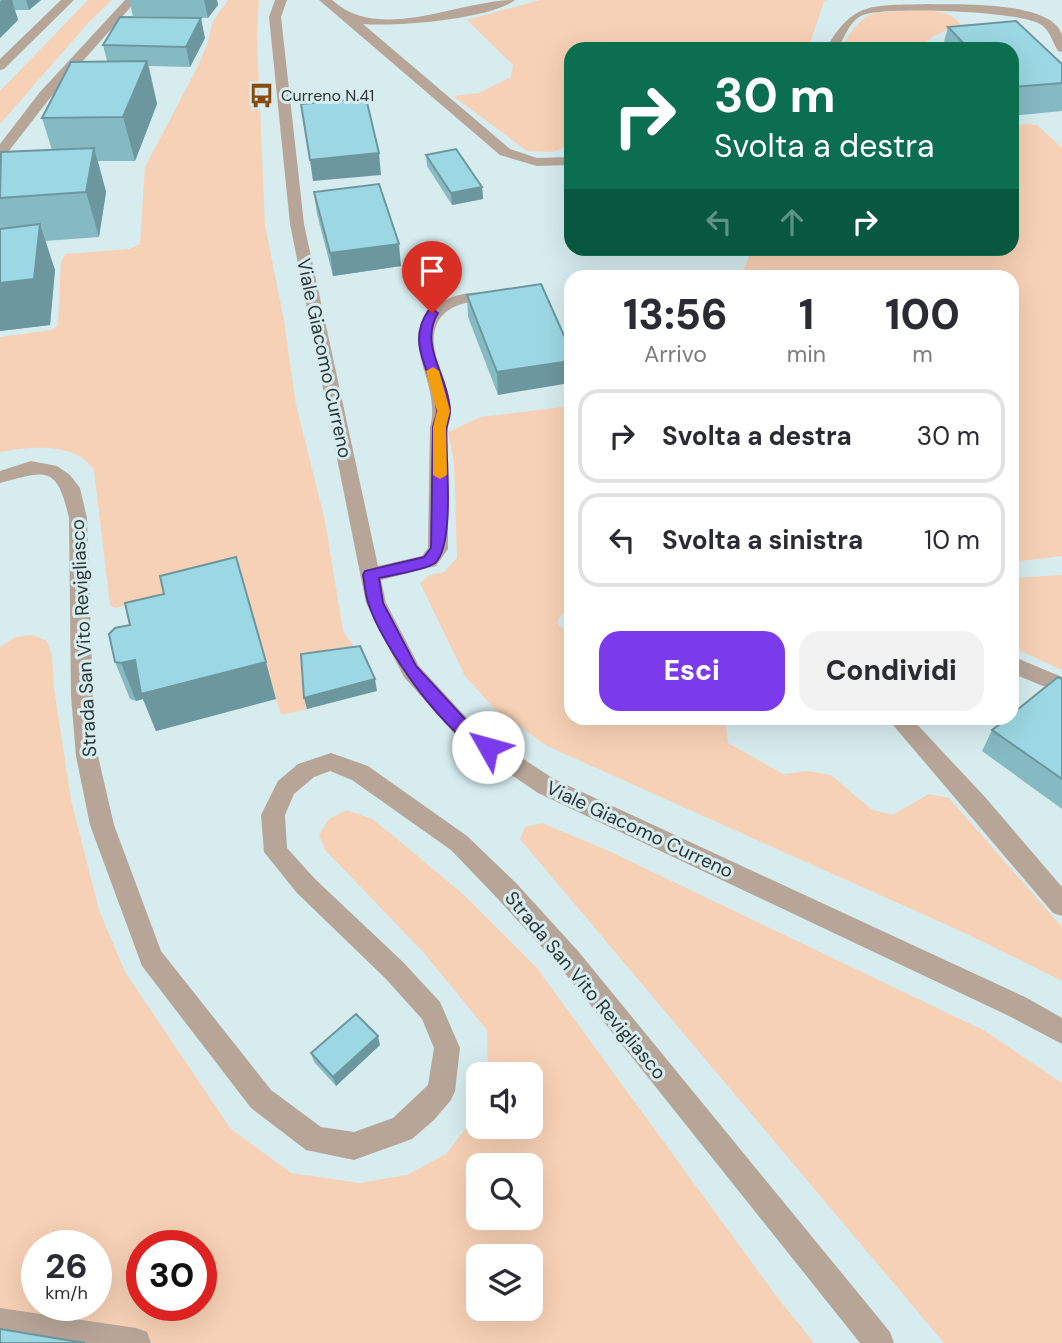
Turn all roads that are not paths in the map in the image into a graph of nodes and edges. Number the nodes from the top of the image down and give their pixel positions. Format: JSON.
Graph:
{"nodes":[{"id":1,"x":68,"y":0,"type":"edge"},
{"id":2,"x":131,"y":0,"type":"edge"},
{"id":3,"x":281,"y":0,"type":"edge"},
{"id":4,"x":325,"y":0,"type":"edge"},
{"id":5,"x":509,"y":0,"type":"edge"},
{"id":6,"x":887,"y":0,"type":"edge"},
{"id":7,"x":349,"y":18,"type":"junction"},
{"id":8,"x":844,"y":26,"type":"junction"},
{"id":9,"x":836,"y":42,"type":"edge"},
{"id":10,"x":1062,"y":48,"type":"edge"},
{"id":11,"x":0,"y":66,"type":"edge"},
{"id":12,"x":0,"y":153,"type":"edge"},
{"id":13,"x":564,"y":162,"type":"edge"},
{"id":14,"x":496,"y":299,"type":"edge"},
{"id":15,"x":0,"y":477,"type":"edge"},
{"id":16,"x":370,"y":575,"type":"junction"},
{"id":17,"x":1019,"y":667,"type":"edge"},
{"id":18,"x":1062,"y":687,"type":"edge"},
{"id":19,"x":904,"y":725,"type":"edge"},
{"id":20,"x":1062,"y":905,"type":"edge"},
{"id":21,"x":1062,"y":1032,"type":"edge"},
{"id":22,"x":0,"y":1323,"type":"edge"},
{"id":23,"x":136,"y":1343,"type":"edge"},
{"id":24,"x":879,"y":1343,"type":"edge"}],
"edges":[{"from":1,"to":11,"type":"street"},
{"from":2,"to":12,"type":"street"},
{"from":3,"to":16,"type":"street","name":"Viale Giacomo Curreno"},
{"from":4,"to":7,"type":"street"},
{"from":5,"to":7,"type":"street"},
{"from":6,"to":8,"type":"street"},
{"from":7,"to":13,"type":"street"},
{"from":8,"to":9,"type":"street"},
{"from":8,"to":10,"type":"street"},
{"from":14,"to":16,"type":"street"},
{"from":15,"to":24,"type":"street","name":"Strada San Vito Revigliasco"},
{"from":16,"to":21,"type":"street","name":"Viale Giacomo Curreno"},
{"from":17,"to":18,"type":"street"},
{"from":19,"to":20,"type":"street"},
{"from":22,"to":23,"type":"street"}]}
